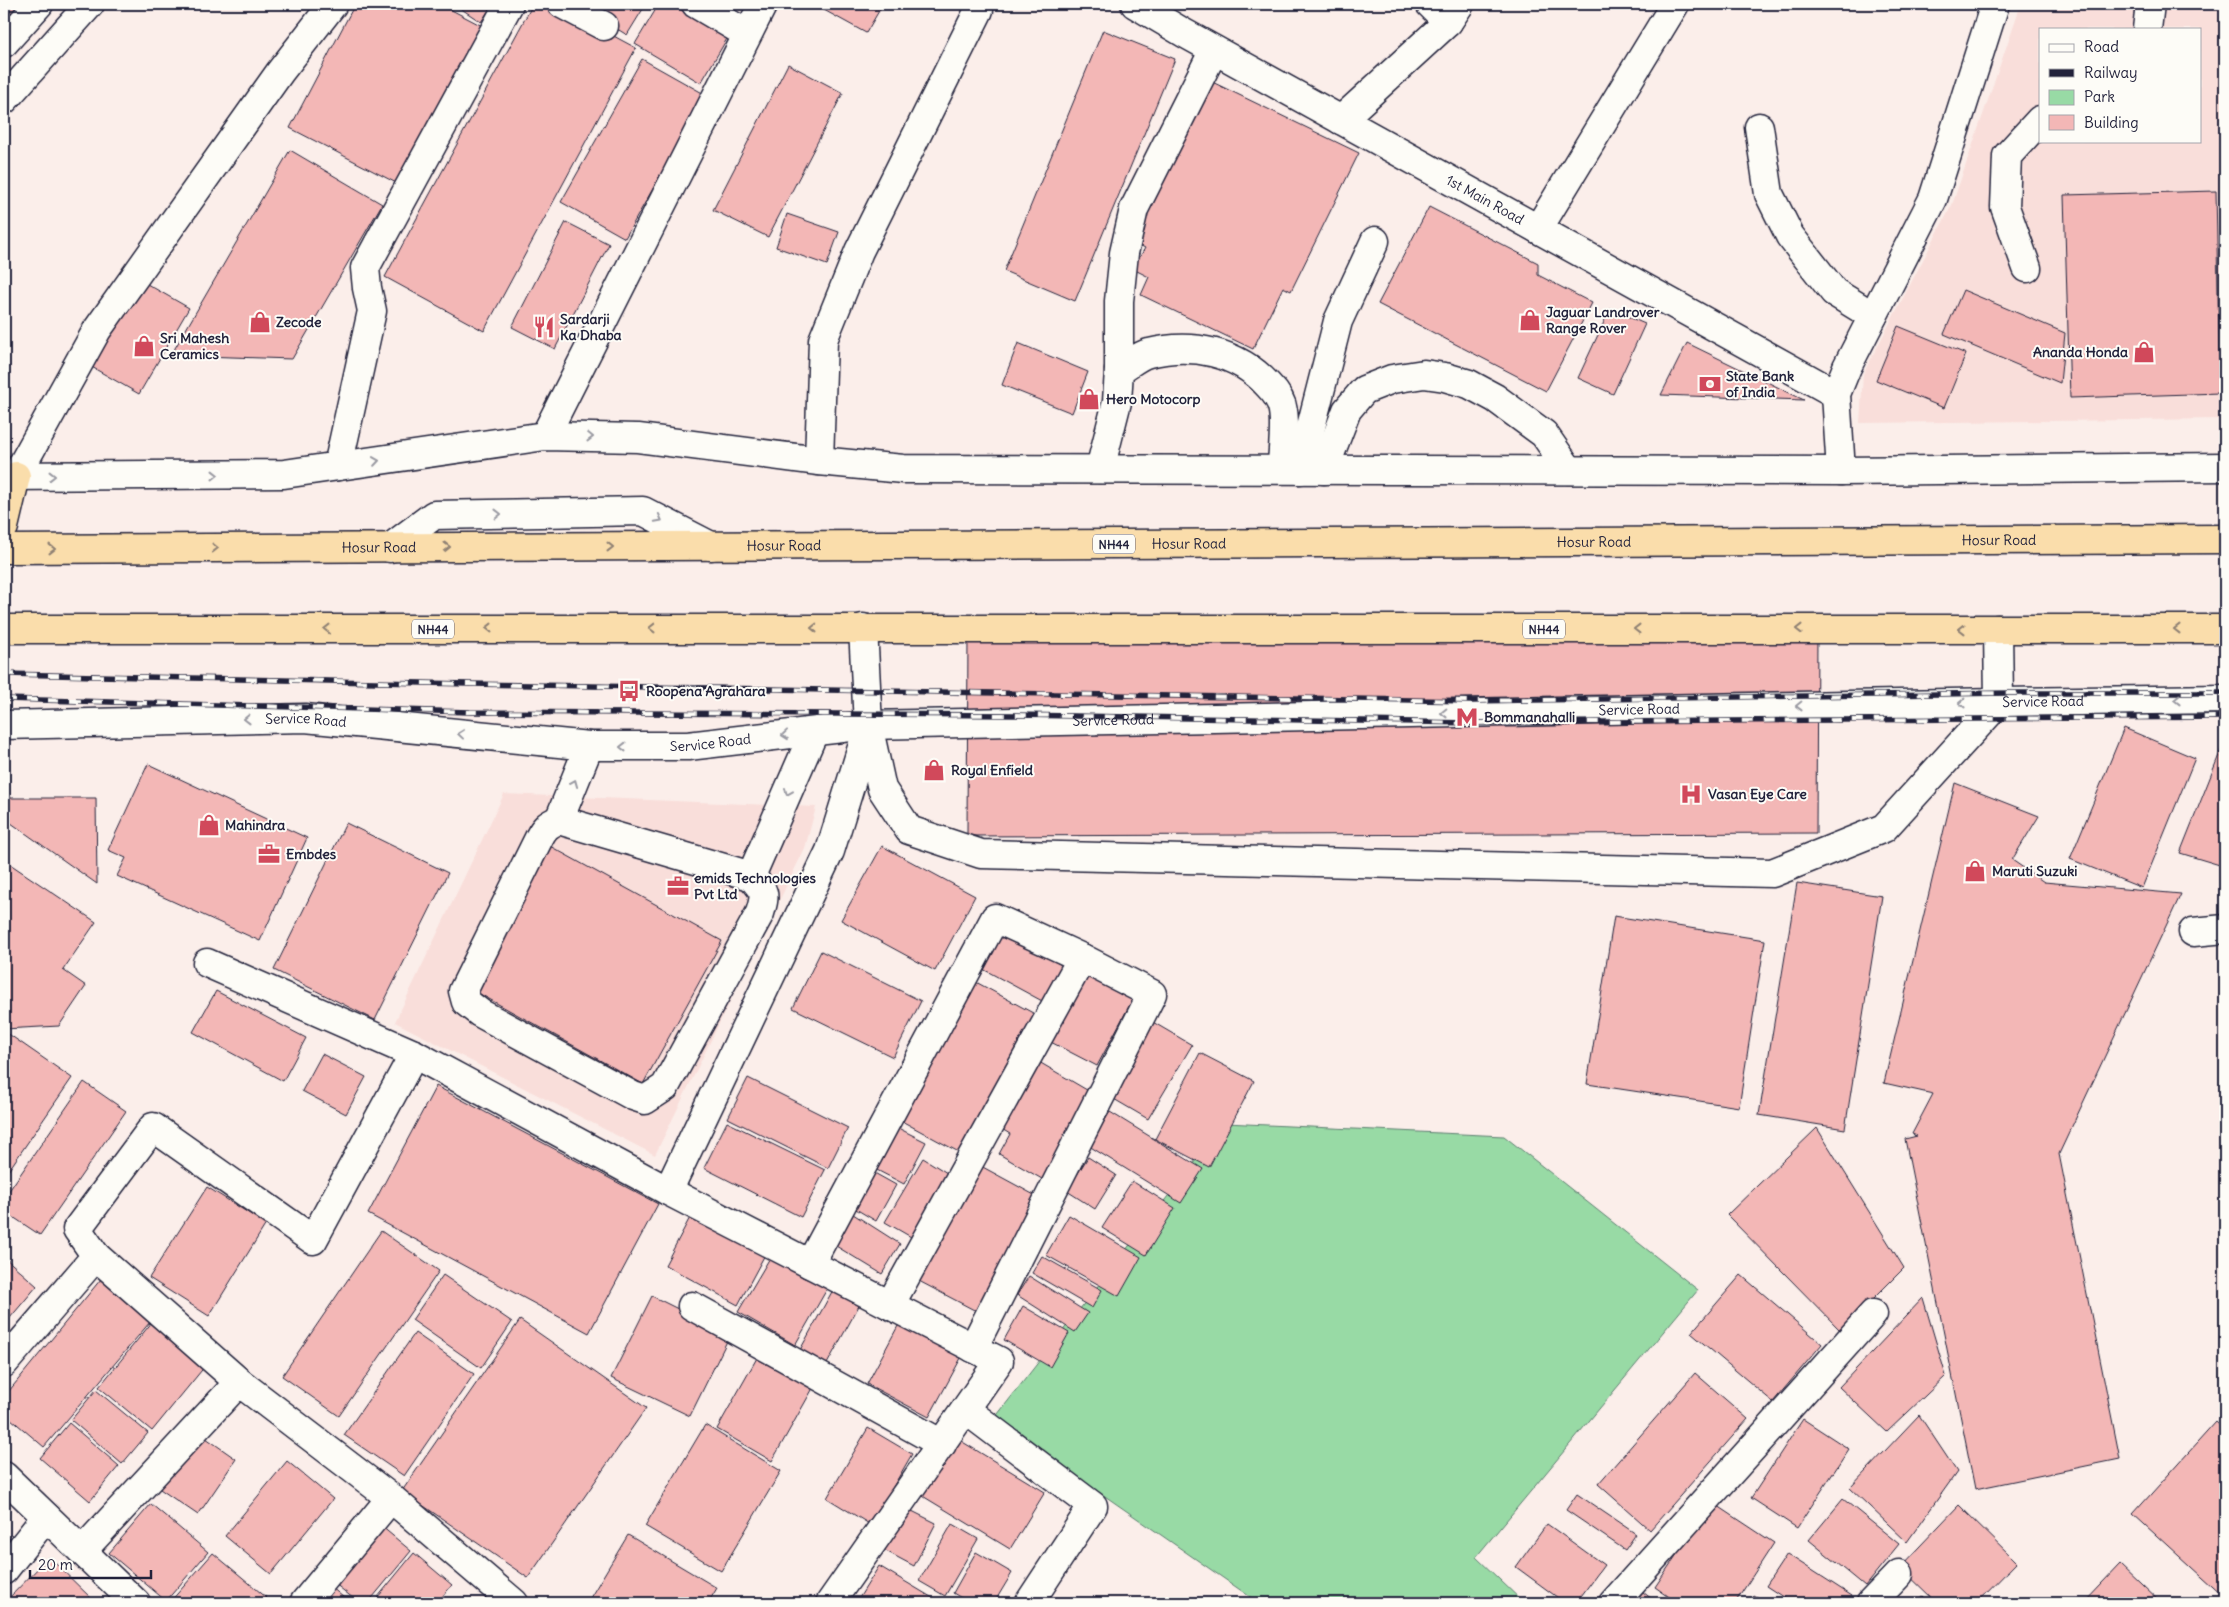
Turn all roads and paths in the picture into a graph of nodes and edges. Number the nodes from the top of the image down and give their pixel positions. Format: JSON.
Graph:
{"nodes":[{"id":1,"x":39,"y":4,"type":"edge"},
{"id":2,"x":90,"y":4,"type":"edge"},
{"id":3,"x":333,"y":4,"type":"edge"},
{"id":4,"x":509,"y":4,"type":"edge"},
{"id":5,"x":562,"y":4,"type":"edge"},
{"id":6,"x":696,"y":4,"type":"edge"},
{"id":7,"x":763,"y":4,"type":"edge"},
{"id":8,"x":1135,"y":4,"type":"edge"},
{"id":9,"x":1675,"y":4,"type":"edge"},
{"id":10,"x":1995,"y":4,"type":"edge"},
{"id":11,"x":2150,"y":4,"type":"edge"},
{"id":12,"x":979,"y":10,"type":"dead end"},
{"id":13,"x":1446,"y":10,"type":"edge"},
{"id":14,"x":604,"y":26,"type":"dead end"},
{"id":15,"x":2147,"y":28,"type":"edge"},
{"id":16,"x":747,"y":34,"type":"junction"},
{"id":17,"x":4,"y":43,"type":"edge"},
{"id":18,"x":1214,"y":50,"type":"junction"},
{"id":19,"x":4,"y":100,"type":"edge"},
{"id":20,"x":1341,"y":120,"type":"junction"},
{"id":21,"x":2039,"y":121,"type":"edge"},
{"id":22,"x":1759,"y":127,"type":"dead end"},
{"id":23,"x":1538,"y":229,"type":"junction"},
{"id":24,"x":1376,"y":241,"type":"dead end"},
{"id":25,"x":2027,"y":268,"type":"dead end"},
{"id":26,"x":1873,"y":316,"type":"junction"},
{"id":27,"x":1119,"y":370,"type":"junction"},
{"id":28,"x":1836,"y":394,"type":"junction"},
{"id":29,"x":546,"y":436,"type":"junction"},
{"id":30,"x":819,"y":461,"type":"junction"},
{"id":31,"x":338,"y":466,"type":"junction"},
{"id":32,"x":2225,"y":467,"type":"edge"},
{"id":33,"x":1100,"y":469,"type":"junction"},
{"id":34,"x":1302,"y":469,"type":"junction"},
{"id":35,"x":1569,"y":470,"type":"junction"},
{"id":36,"x":1842,"y":471,"type":"junction"},
{"id":37,"x":10,"y":476,"type":"edge"},
{"id":38,"x":4,"y":527,"type":"edge"},
{"id":39,"x":2225,"y":539,"type":"edge"},
{"id":40,"x":712,"y":546,"type":"junction"},
{"id":41,"x":390,"y":548,"type":"junction"},
{"id":42,"x":4,"y":549,"type":"edge"},
{"id":43,"x":863,"y":628,"type":"junction"},
{"id":44,"x":4,"y":629,"type":"edge"},
{"id":45,"x":1998,"y":629,"type":"junction"},
{"id":46,"x":2225,"y":629,"type":"edge"},
{"id":47,"x":2225,"y":699,"type":"edge"},
{"id":48,"x":1999,"y":702,"type":"junction"},
{"id":49,"x":4,"y":725,"type":"edge"},
{"id":50,"x":868,"y":725,"type":"junction"},
{"id":51,"x":814,"y":732,"type":"junction"},
{"id":52,"x":589,"y":746,"type":"junction"},
{"id":53,"x":559,"y":820,"type":"junction"},
{"id":54,"x":751,"y":876,"type":"junction"},
{"id":55,"x":2225,"y":929,"type":"edge"},
{"id":56,"x":2193,"y":932,"type":"dead end"},
{"id":57,"x":1082,"y":958,"type":"junction"},
{"id":58,"x":208,"y":963,"type":"dead end"},
{"id":59,"x":414,"y":1054,"type":"junction"},
{"id":60,"x":668,"y":1191,"type":"junction"},
{"id":61,"x":96,"y":1256,"type":"junction"},
{"id":62,"x":810,"y":1264,"type":"junction"},
{"id":63,"x":890,"y":1305,"type":"junction"},
{"id":64,"x":692,"y":1306,"type":"dead end"},
{"id":65,"x":1873,"y":1314,"type":"dead end"},
{"id":66,"x":973,"y":1348,"type":"junction"},
{"id":67,"x":4,"y":1363,"type":"edge"},
{"id":68,"x":239,"y":1382,"type":"junction"},
{"id":69,"x":966,"y":1410,"type":"junction"},
{"id":70,"x":942,"y":1444,"type":"junction"},
{"id":71,"x":4,"y":1476,"type":"edge"},
{"id":72,"x":391,"y":1498,"type":"junction"},
{"id":73,"x":46,"y":1517,"type":"junction"},
{"id":74,"x":82,"y":1550,"type":"junction"},
{"id":75,"x":4,"y":1570,"type":"edge"},
{"id":76,"x":1898,"y":1574,"type":"dead end"},
{"id":77,"x":136,"y":1603,"type":"edge"},
{"id":78,"x":304,"y":1603,"type":"edge"},
{"id":79,"x":514,"y":1603,"type":"edge"},
{"id":80,"x":830,"y":1603,"type":"edge"},
{"id":81,"x":1029,"y":1603,"type":"edge"},
{"id":82,"x":1613,"y":1603,"type":"edge"},
{"id":83,"x":1871,"y":1603,"type":"edge"}],
"edges":[{"from":1,"to":17,"type":"street"},
{"from":2,"to":19,"type":"street"},
{"from":3,"to":37,"type":"street"},
{"from":4,"to":31,"type":"street"},
{"from":5,"to":14,"type":"street"},
{"from":6,"to":16,"type":"street"},
{"from":7,"to":16,"type":"street"},
{"from":8,"to":18,"type":"street","name":"1st Main Road"},
{"from":9,"to":23,"type":"street"},
{"from":10,"to":26,"type":"street"},
{"from":11,"to":15,"type":"street"},
{"from":12,"to":30,"type":"street"},
{"from":13,"to":20,"type":"street"},
{"from":16,"to":29,"type":"street"},
{"from":18,"to":20,"type":"street","name":"1st Main Road"},
{"from":18,"to":27,"type":"street"},
{"from":20,"to":23,"type":"street","name":"1st Main Road"},
{"from":21,"to":25,"type":"street"},
{"from":22,"to":26,"type":"street"},
{"from":23,"to":28,"type":"street","name":"1st Main Road"},
{"from":24,"to":34,"type":"street"},
{"from":26,"to":28,"type":"street"},
{"from":27,"to":33,"type":"street"},
{"from":27,"to":34,"type":"street"},
{"from":28,"to":36,"type":"street"},
{"from":29,"to":30,"type":"street","one_way":true},
{"from":31,"to":29,"type":"street","one_way":true},
{"from":30,"to":33,"type":"street"},
{"from":37,"to":31,"type":"street","one_way":true},
{"from":32,"to":36,"type":"street"},
{"from":33,"to":34,"type":"street"},
{"from":34,"to":35,"type":"street"},
{"from":34,"to":35,"type":"street"},
{"from":35,"to":36,"type":"street"},
{"from":37,"to":38,"type":"highway"},
{"from":39,"to":40,"type":"highway","name":"Hosur Road","number":"NH44"},
{"from":41,"to":40,"type":"highway","name":"Hosur Road","number":"NH44","one_way":true},
{"from":41,"to":40,"type":"street","one_way":true},
{"from":42,"to":41,"type":"highway","name":"Hosur Road","number":"NH44","one_way":true},
{"from":43,"to":44,"type":"highway","number":"NH44","one_way":true},
{"from":45,"to":43,"type":"highway","number":"NH44","one_way":true},
{"from":43,"to":50,"type":"street"},
{"from":46,"to":45,"type":"highway","number":"NH44","one_way":true},
{"from":45,"to":48,"type":"street"},
{"from":47,"to":48,"type":"street","name":"Service Road","one_way":true},
{"from":48,"to":50,"type":"street","name":"Service Road","one_way":true},
{"from":48,"to":50,"type":"street"},
{"from":52,"to":49,"type":"street","name":"Service Road","one_way":true},
{"from":50,"to":51,"type":"street","name":"Service Road"},
{"from":50,"to":60,"type":"street"},
{"from":51,"to":52,"type":"street","name":"Service Road","one_way":true},
{"from":51,"to":54,"type":"street","one_way":true},
{"from":53,"to":52,"type":"street","one_way":true},
{"from":53,"to":54,"type":"street"},
{"from":53,"to":54,"type":"street"},
{"from":55,"to":56,"type":"street"},
{"from":57,"to":62,"type":"street"},
{"from":57,"to":63,"type":"street"},
{"from":57,"to":66,"type":"street"},
{"from":58,"to":59,"type":"street"},
{"from":59,"to":60,"type":"street"},
{"from":59,"to":61,"type":"street"},
{"from":60,"to":62,"type":"street"},
{"from":61,"to":67,"type":"street"},
{"from":61,"to":68,"type":"street"},
{"from":62,"to":63,"type":"street"},
{"from":63,"to":66,"type":"street"},
{"from":64,"to":70,"type":"street"},
{"from":65,"to":82,"type":"street"},
{"from":66,"to":69,"type":"street"},
{"from":68,"to":72,"type":"street"},
{"from":68,"to":74,"type":"street"},
{"from":69,"to":70,"type":"street"},
{"from":69,"to":81,"type":"street"},
{"from":70,"to":80,"type":"street"},
{"from":71,"to":73,"type":"street"},
{"from":72,"to":78,"type":"street"},
{"from":72,"to":79,"type":"street"},
{"from":73,"to":74,"type":"street"},
{"from":73,"to":75,"type":"street"},
{"from":74,"to":77,"type":"street"},
{"from":76,"to":83,"type":"street"}]}
